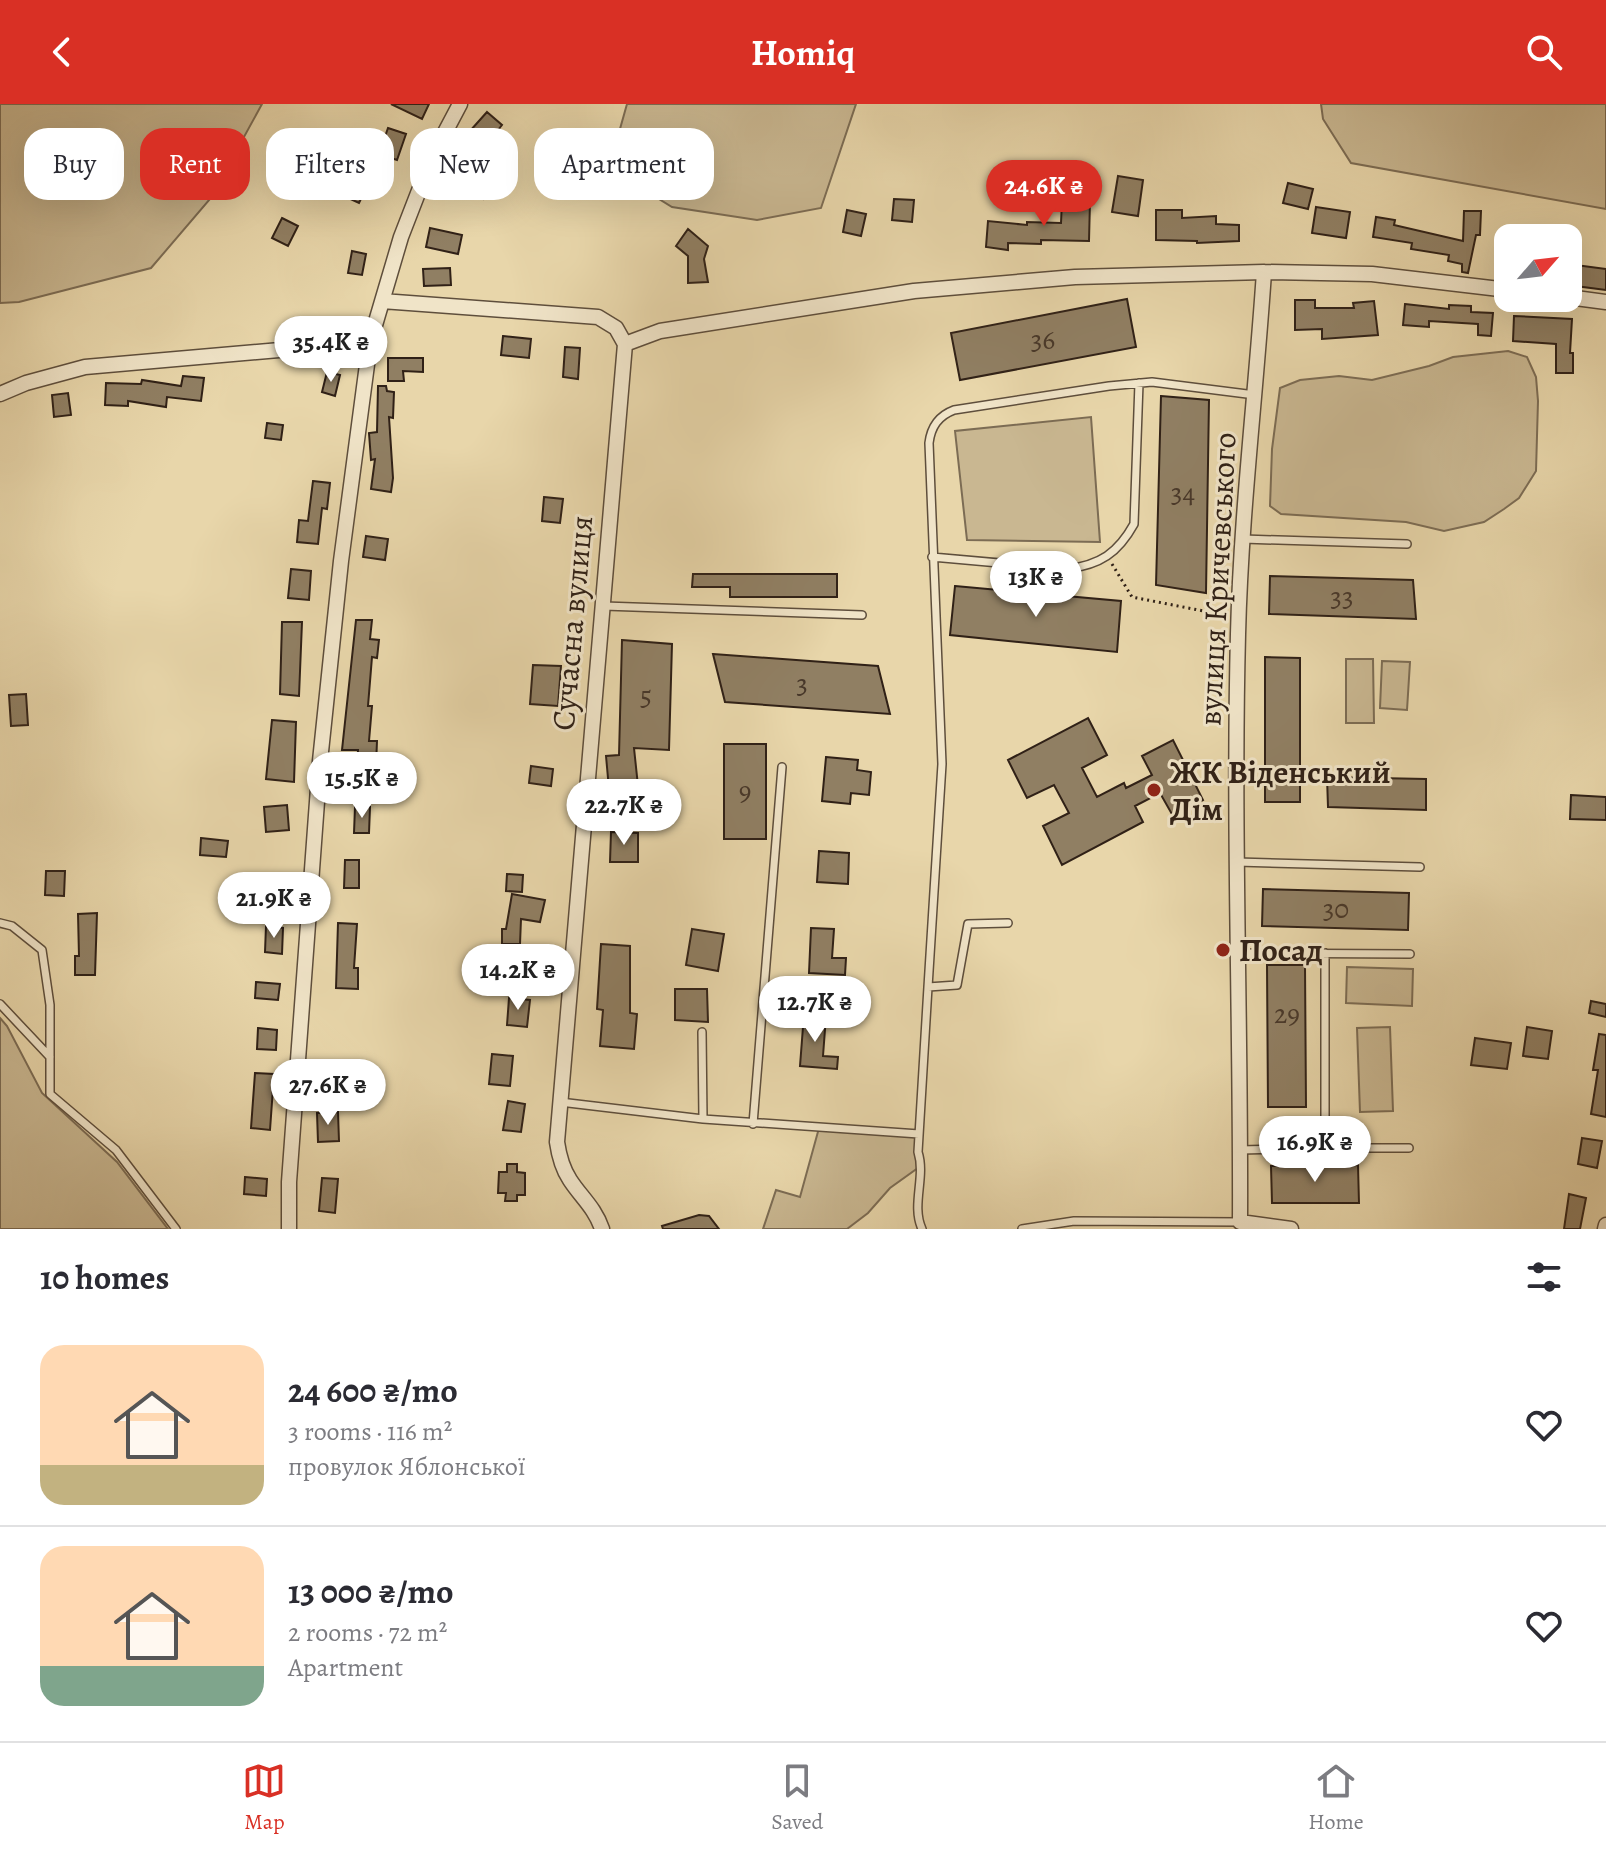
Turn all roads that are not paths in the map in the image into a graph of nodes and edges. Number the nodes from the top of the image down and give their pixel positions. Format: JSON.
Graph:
{"nodes":[{"id":1,"x":460,"y":104,"type":"edge"},
{"id":2,"x":1264,"y":272,"type":"junction"},
{"id":3,"x":1494,"y":288,"type":"edge"},
{"id":4,"x":1582,"y":299,"type":"edge"},
{"id":5,"x":382,"y":301,"type":"junction"},
{"id":6,"x":1606,"y":302,"type":"edge"},
{"id":7,"x":370,"y":342,"type":"junction"},
{"id":8,"x":625,"y":344,"type":"junction"},
{"id":9,"x":1139,"y":383,"type":"junction"},
{"id":10,"x":0,"y":394,"type":"edge"},
{"id":11,"x":1255,"y":395,"type":"junction"},
{"id":12,"x":1243,"y":539,"type":"junction"},
{"id":13,"x":1407,"y":544,"type":"dead end"},
{"id":14,"x":932,"y":557,"type":"junction"},
{"id":15,"x":601,"y":606,"type":"junction"},
{"id":16,"x":862,"y":615,"type":"dead end"},
{"id":17,"x":782,"y":767,"type":"dead end"},
{"id":18,"x":1235,"y":862,"type":"junction"},
{"id":19,"x":1420,"y":867,"type":"dead end"},
{"id":20,"x":0,"y":923,"type":"edge"},
{"id":21,"x":1008,"y":923,"type":"dead end"},
{"id":22,"x":1237,"y":953,"type":"junction"},
{"id":23,"x":1325,"y":953,"type":"junction"},
{"id":24,"x":1410,"y":954,"type":"dead end"},
{"id":25,"x":928,"y":987,"type":"junction"},
{"id":26,"x":0,"y":1004,"type":"edge"},
{"id":27,"x":702,"y":1032,"type":"dead end"},
{"id":28,"x":50,"y":1057,"type":"junction"},
{"id":29,"x":560,"y":1102,"type":"junction"},
{"id":30,"x":703,"y":1119,"type":"junction"},
{"id":31,"x":753,"y":1124,"type":"junction"},
{"id":32,"x":919,"y":1134,"type":"junction"},
{"id":33,"x":1325,"y":1148,"type":"junction"},
{"id":34,"x":1409,"y":1148,"type":"dead end"},
{"id":35,"x":1240,"y":1150,"type":"junction"},
{"id":36,"x":1074,"y":1221,"type":"junction"},
{"id":37,"x":1240,"y":1222,"type":"junction"},
{"id":38,"x":1161,"y":1225,"type":"edge"},
{"id":39,"x":176,"y":1229,"type":"edge"},
{"id":40,"x":289,"y":1229,"type":"edge"},
{"id":41,"x":602,"y":1229,"type":"edge"},
{"id":42,"x":922,"y":1229,"type":"edge"},
{"id":43,"x":1022,"y":1229,"type":"edge"},
{"id":44,"x":1067,"y":1229,"type":"edge"},
{"id":45,"x":1291,"y":1229,"type":"edge"}],
"edges":[{"from":1,"to":5,"type":"street"},
{"from":2,"to":3,"type":"street"},
{"from":2,"to":8,"type":"street"},
{"from":2,"to":11,"type":"street","name":"вулиця Кричевського"},
{"from":4,"to":6,"type":"street"},
{"from":5,"to":7,"type":"street"},
{"from":5,"to":8,"type":"street"},
{"from":7,"to":10,"type":"street"},
{"from":7,"to":40,"type":"street"},
{"from":8,"to":15,"type":"street","name":"Сучасна вулиця"},
{"from":9,"to":11,"type":"lane"},
{"from":9,"to":14,"type":"lane"},
{"from":9,"to":14,"type":"lane"},
{"from":11,"to":12,"type":"street","name":"вулиця Кричевського"},
{"from":12,"to":13,"type":"lane"},
{"from":12,"to":18,"type":"street","name":"вулиця Кричевського"},
{"from":14,"to":25,"type":"lane"},
{"from":15,"to":16,"type":"lane"},
{"from":15,"to":29,"type":"street","name":"Сучасна вулиця"},
{"from":17,"to":31,"type":"lane"},
{"from":18,"to":19,"type":"lane"},
{"from":18,"to":22,"type":"street","name":"вулиця Кричевського"},
{"from":20,"to":28,"type":"lane"},
{"from":21,"to":25,"type":"lane"},
{"from":22,"to":23,"type":"lane"},
{"from":22,"to":35,"type":"street","name":"вулиця Кричевського"},
{"from":23,"to":24,"type":"lane"},
{"from":23,"to":33,"type":"lane"},
{"from":25,"to":32,"type":"lane"},
{"from":26,"to":28,"type":"lane"},
{"from":27,"to":30,"type":"lane"},
{"from":28,"to":39,"type":"lane"},
{"from":29,"to":30,"type":"lane"},
{"from":29,"to":41,"type":"street","name":"Сучасна вулиця"},
{"from":30,"to":31,"type":"lane"},
{"from":31,"to":32,"type":"lane"},
{"from":32,"to":42,"type":"lane"},
{"from":33,"to":34,"type":"lane"},
{"from":33,"to":35,"type":"lane"},
{"from":35,"to":37,"type":"street","name":"вулиця Кричевського"},
{"from":36,"to":38,"type":"lane"},
{"from":36,"to":43,"type":"lane"},
{"from":36,"to":44,"type":"lane"},
{"from":37,"to":38,"type":"lane"},
{"from":37,"to":45,"type":"street"}]}
